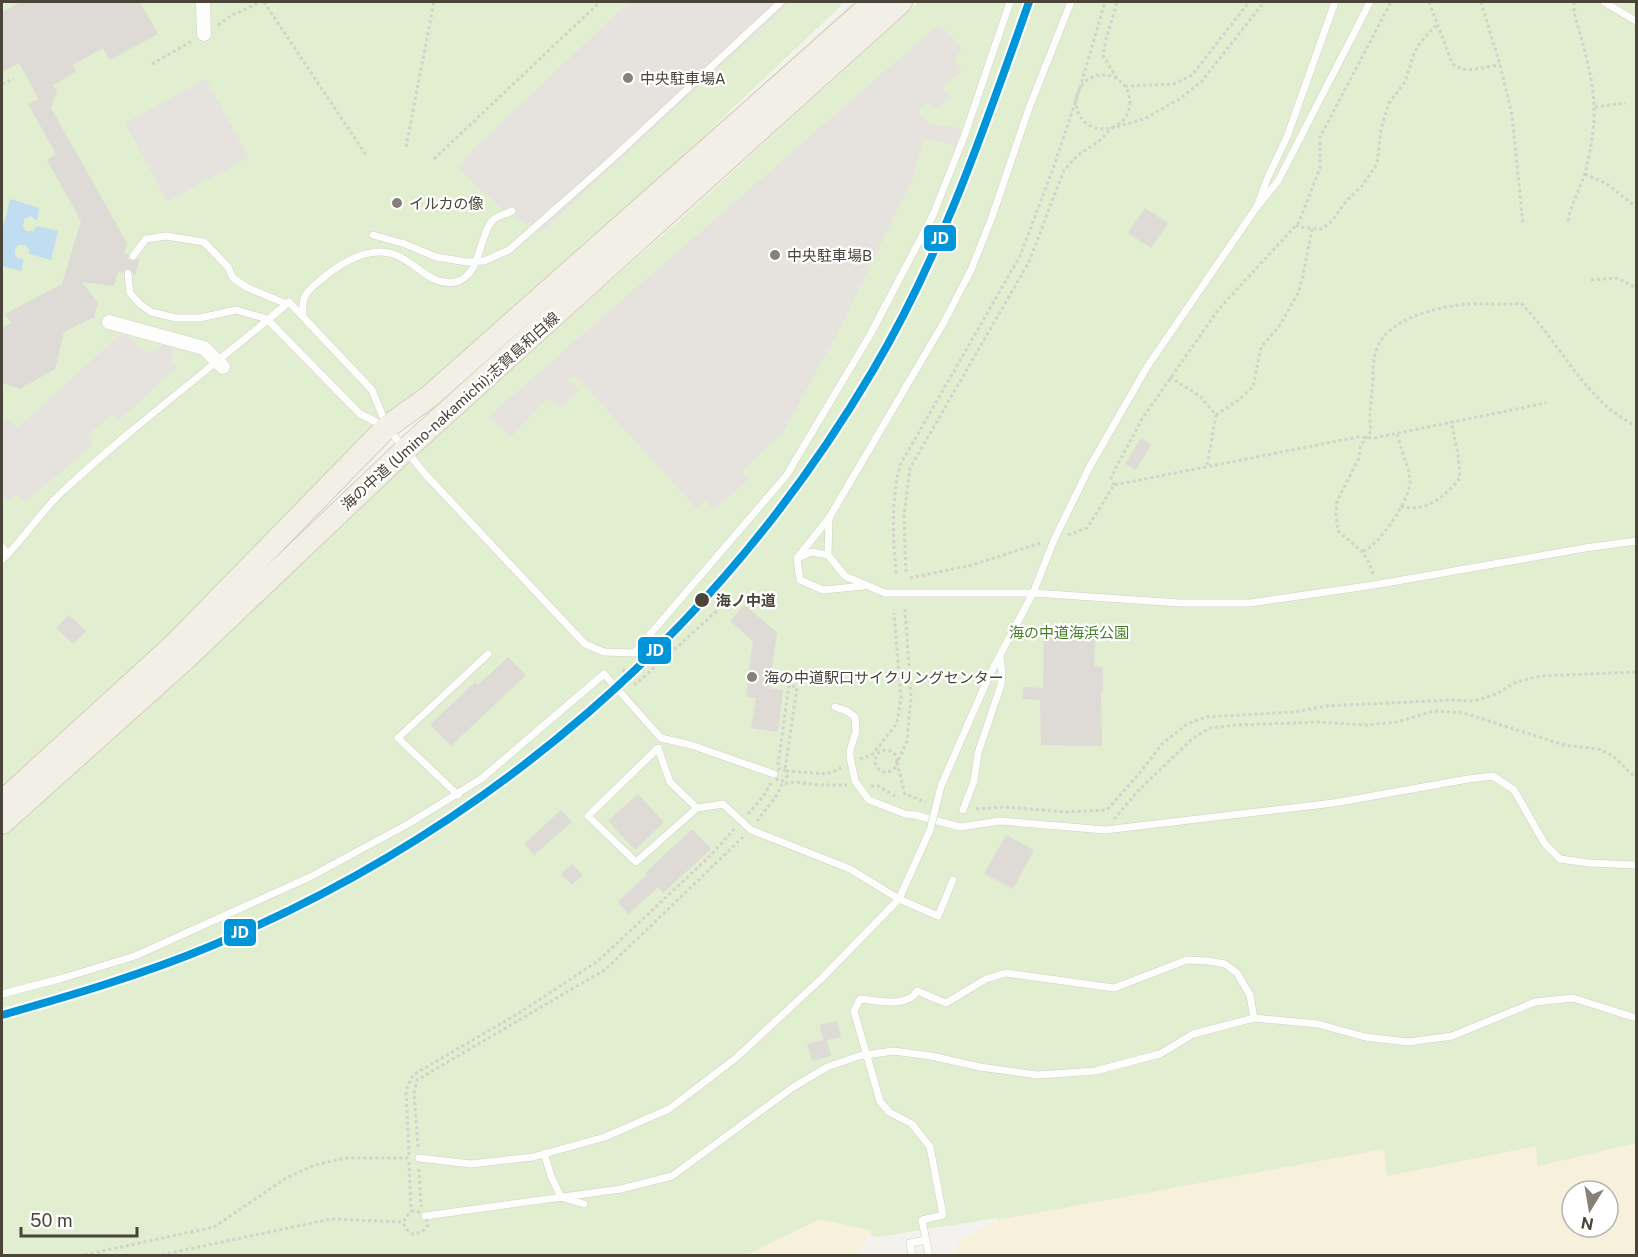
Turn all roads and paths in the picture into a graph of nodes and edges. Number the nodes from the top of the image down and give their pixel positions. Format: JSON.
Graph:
{"nodes":[{"id":1,"x":203,"y":2,"type":"edge"},
{"id":2,"x":264,"y":2,"type":"edge"},
{"id":3,"x":434,"y":2,"type":"edge"},
{"id":4,"x":600,"y":2,"type":"edge"},
{"id":5,"x":781,"y":2,"type":"edge"},
{"id":6,"x":874,"y":2,"type":"edge"},
{"id":7,"x":901,"y":2,"type":"edge"},
{"id":8,"x":1010,"y":2,"type":"edge"},
{"id":9,"x":1071,"y":2,"type":"edge"},
{"id":10,"x":1105,"y":2,"type":"edge"},
{"id":11,"x":1117,"y":2,"type":"edge"},
{"id":12,"x":1250,"y":2,"type":"edge"},
{"id":13,"x":1264,"y":2,"type":"edge"},
{"id":14,"x":1335,"y":2,"type":"edge"},
{"id":15,"x":1370,"y":2,"type":"edge"},
{"id":16,"x":1391,"y":2,"type":"edge"},
{"id":17,"x":1429,"y":2,"type":"edge"},
{"id":18,"x":1481,"y":2,"type":"edge"},
{"id":19,"x":1574,"y":2,"type":"edge"},
{"id":20,"x":1604,"y":2,"type":"edge"},
{"id":21,"x":1636,"y":21,"type":"edge"},
{"id":22,"x":1438,"y":26,"type":"junction"},
{"id":23,"x":204,"y":34,"type":"dead end"},
{"id":24,"x":1500,"y":65,"type":"junction"},
{"id":25,"x":14,"y":79,"type":"dead end"},
{"id":26,"x":1117,"y":79,"type":"junction"},
{"id":27,"x":2,"y":84,"type":"edge"},
{"id":28,"x":1125,"y":86,"type":"junction"},
{"id":29,"x":1080,"y":88,"type":"junction"},
{"id":30,"x":1626,"y":103,"type":"dead end"},
{"id":31,"x":1594,"y":107,"type":"junction"},
{"id":32,"x":1112,"y":128,"type":"junction"},
{"id":33,"x":406,"y":147,"type":"dead end"},
{"id":34,"x":366,"y":154,"type":"dead end"},
{"id":35,"x":434,"y":159,"type":"dead end"},
{"id":36,"x":1585,"y":174,"type":"junction"},
{"id":37,"x":1636,"y":207,"type":"edge"},
{"id":38,"x":1256,"y":208,"type":"junction"},
{"id":39,"x":512,"y":211,"type":"dead end"},
{"id":40,"x":1568,"y":222,"type":"dead end"},
{"id":41,"x":1296,"y":225,"type":"junction"},
{"id":42,"x":1523,"y":225,"type":"dead end"},
{"id":43,"x":1312,"y":229,"type":"junction"},
{"id":44,"x":373,"y":235,"type":"dead end"},
{"id":45,"x":133,"y":256,"type":"dead end"},
{"id":46,"x":476,"y":262,"type":"junction"},
{"id":47,"x":128,"y":274,"type":"dead end"},
{"id":48,"x":1591,"y":280,"type":"dead end"},
{"id":49,"x":1636,"y":288,"type":"edge"},
{"id":50,"x":288,"y":303,"type":"junction"},
{"id":51,"x":303,"y":316,"type":"junction"},
{"id":52,"x":267,"y":319,"type":"junction"},
{"id":53,"x":109,"y":322,"type":"dead end"},
{"id":54,"x":221,"y":364,"type":"junction"},
{"id":55,"x":1170,"y":377,"type":"junction"},
{"id":56,"x":1546,"y":403,"type":"dead end"},
{"id":57,"x":1216,"y":415,"type":"junction"},
{"id":58,"x":1451,"y":422,"type":"junction"},
{"id":59,"x":387,"y":427,"type":"junction"},
{"id":60,"x":1636,"y":427,"type":"edge"},
{"id":61,"x":1397,"y":433,"type":"junction"},
{"id":62,"x":1366,"y":438,"type":"junction"},
{"id":63,"x":406,"y":448,"type":"junction"},
{"id":64,"x":1207,"y":466,"type":"junction"},
{"id":65,"x":1114,"y":485,"type":"junction"},
{"id":66,"x":1401,"y":506,"type":"junction"},
{"id":67,"x":829,"y":518,"type":"junction"},
{"id":68,"x":1054,"y":540,"type":"junction"},
{"id":69,"x":1636,"y":541,"type":"edge"},
{"id":70,"x":2,"y":546,"type":"edge"},
{"id":71,"x":1363,"y":551,"type":"junction"},
{"id":72,"x":8,"y":554,"type":"junction"},
{"id":73,"x":828,"y":555,"type":"junction"},
{"id":74,"x":797,"y":558,"type":"junction"},
{"id":75,"x":2,"y":560,"type":"edge"},
{"id":76,"x":896,"y":573,"type":"dead end"},
{"id":77,"x":906,"y":573,"type":"dead end"},
{"id":78,"x":910,"y":578,"type":"dead end"},
{"id":79,"x":1374,"y":585,"type":"junction"},
{"id":80,"x":865,"y":586,"type":"junction"},
{"id":81,"x":1033,"y":593,"type":"junction"},
{"id":82,"x":719,"y":609,"type":"dead end"},
{"id":83,"x":905,"y":609,"type":"dead end"},
{"id":84,"x":894,"y":613,"type":"dead end"},
{"id":85,"x":488,"y":654,"type":"dead end"},
{"id":86,"x":1000,"y":656,"type":"junction"},
{"id":87,"x":623,"y":669,"type":"dead end"},
{"id":88,"x":1636,"y":672,"type":"edge"},
{"id":89,"x":836,"y":707,"type":"dead end"},
{"id":90,"x":661,"y":738,"type":"junction"},
{"id":91,"x":658,"y":748,"type":"junction"},
{"id":92,"x":855,"y":762,"type":"dead end"},
{"id":93,"x":897,"y":763,"type":"junction"},
{"id":94,"x":845,"y":766,"type":"dead end"},
{"id":95,"x":776,"y":775,"type":"junction"},
{"id":96,"x":1636,"y":778,"type":"edge"},
{"id":97,"x":784,"y":780,"type":"dead end"},
{"id":98,"x":795,"y":782,"type":"junction"},
{"id":99,"x":850,"y":785,"type":"dead end"},
{"id":100,"x":866,"y":787,"type":"dead end"},
{"id":101,"x":458,"y":795,"type":"junction"},
{"id":102,"x":777,"y":795,"type":"junction"},
{"id":103,"x":901,"y":800,"type":"dead end"},
{"id":104,"x":2,"y":802,"type":"edge"},
{"id":105,"x":927,"y":802,"type":"dead end"},
{"id":106,"x":697,"y":808,"type":"junction"},
{"id":107,"x":963,"y":810,"type":"joint"},
{"id":108,"x":742,"y":820,"type":"junction"},
{"id":109,"x":1112,"y":822,"type":"dead end"},
{"id":110,"x":2,"y":823,"type":"edge"},
{"id":111,"x":751,"y":830,"type":"junction"},
{"id":112,"x":1636,"y":865,"type":"edge"},
{"id":113,"x":953,"y":880,"type":"dead end"},
{"id":114,"x":899,"y":899,"type":"junction"},
{"id":115,"x":2,"y":994,"type":"edge"},
{"id":116,"x":1636,"y":1017,"type":"edge"},
{"id":117,"x":1254,"y":1018,"type":"junction"},
{"id":118,"x":867,"y":1054,"type":"junction"},
{"id":119,"x":544,"y":1154,"type":"junction"},
{"id":120,"x":409,"y":1158,"type":"junction"},
{"id":121,"x":419,"y":1158,"type":"junction"},
{"id":122,"x":561,"y":1197,"type":"junction"},
{"id":123,"x":584,"y":1204,"type":"dead end"},
{"id":124,"x":411,"y":1211,"type":"dead end"},
{"id":125,"x":423,"y":1214,"type":"joint"},
{"id":126,"x":403,"y":1222,"type":"dead end"},
{"id":127,"x":926,"y":1240,"type":"junction"},
{"id":128,"x":79,"y":1256,"type":"edge"},
{"id":129,"x":156,"y":1256,"type":"edge"},
{"id":130,"x":912,"y":1256,"type":"edge"},
{"id":131,"x":929,"y":1256,"type":"edge"}],
"edges":[{"from":1,"to":23,"type":"street"},
{"from":2,"to":34,"type":"path"},
{"from":3,"to":33,"type":"path"},
{"from":4,"to":35,"type":"path"},
{"from":5,"to":46,"type":"lane"},
{"from":6,"to":59,"type":"main road","name":"海の中道 (Umino-nakamichi);志賀島和白線"},
{"from":7,"to":63,"type":"main road","name":"海の中道 (Umino-nakamichi);志賀島和白線"},
{"from":8,"to":63,"type":"lane"},
{"from":9,"to":67,"type":"lane"},
{"from":10,"to":29,"type":"path"},
{"from":11,"to":26,"type":"path"},
{"from":12,"to":28,"type":"path"},
{"from":13,"to":32,"type":"path"},
{"from":14,"to":38,"type":"lane"},
{"from":15,"to":38,"type":"lane"},
{"from":16,"to":41,"type":"path"},
{"from":17,"to":22,"type":"path"},
{"from":18,"to":24,"type":"path"},
{"from":19,"to":31,"type":"path"},
{"from":20,"to":21,"type":"lane"},
{"from":22,"to":24,"type":"path"},
{"from":22,"to":43,"type":"path"},
{"from":24,"to":42,"type":"path"},
{"from":25,"to":27,"type":"path"},
{"from":26,"to":28,"type":"path"},
{"from":26,"to":29,"type":"path"},
{"from":28,"to":32,"type":"path"},
{"from":29,"to":32,"type":"path"},
{"from":29,"to":76,"type":"path"},
{"from":30,"to":31,"type":"path"},
{"from":31,"to":36,"type":"path"},
{"from":32,"to":77,"type":"path"},
{"from":36,"to":37,"type":"path"},
{"from":36,"to":40,"type":"path"},
{"from":38,"to":68,"type":"lane"},
{"from":39,"to":46,"type":"lane"},
{"from":41,"to":43,"type":"path"},
{"from":41,"to":55,"type":"path"},
{"from":43,"to":57,"type":"path"},
{"from":44,"to":46,"type":"lane"},
{"from":45,"to":50,"type":"lane"},
{"from":46,"to":51,"type":"lane"},
{"from":47,"to":52,"type":"lane"},
{"from":48,"to":49,"type":"path"},
{"from":50,"to":51,"type":"lane"},
{"from":50,"to":52,"type":"lane"},
{"from":51,"to":59,"type":"lane"},
{"from":52,"to":54,"type":"lane"},
{"from":52,"to":59,"type":"lane"},
{"from":53,"to":54,"type":"street"},
{"from":54,"to":72,"type":"lane"},
{"from":55,"to":57,"type":"path"},
{"from":55,"to":65,"type":"path"},
{"from":56,"to":58,"type":"path"},
{"from":57,"to":64,"type":"path"},
{"from":58,"to":61,"type":"path"},
{"from":58,"to":66,"type":"path"},
{"from":59,"to":63,"type":"lane"},
{"from":59,"to":104,"type":"main road","name":"海の中道 (Umino-nakamichi);志賀島和白線"},
{"from":60,"to":62,"type":"path"},
{"from":61,"to":62,"type":"path"},
{"from":61,"to":66,"type":"path"},
{"from":62,"to":64,"type":"path"},
{"from":62,"to":71,"type":"path"},
{"from":63,"to":110,"type":"main road","name":"海の中道 (Umino-nakamichi);志賀島和白線"},
{"from":64,"to":65,"type":"path"},
{"from":65,"to":68,"type":"path"},
{"from":66,"to":71,"type":"path"},
{"from":67,"to":73,"type":"lane"},
{"from":67,"to":74,"type":"lane"},
{"from":68,"to":78,"type":"path"},
{"from":68,"to":81,"type":"lane"},
{"from":69,"to":79,"type":"lane"},
{"from":70,"to":72,"type":"lane"},
{"from":71,"to":79,"type":"path"},
{"from":72,"to":75,"type":"lane"},
{"from":73,"to":74,"type":"lane"},
{"from":73,"to":80,"type":"lane"},
{"from":74,"to":80,"type":"lane"},
{"from":79,"to":81,"type":"lane"},
{"from":80,"to":81,"type":"lane"},
{"from":81,"to":86,"type":"lane"},
{"from":82,"to":87,"type":"path"},
{"from":83,"to":93,"type":"path"},
{"from":84,"to":92,"type":"path"},
{"from":85,"to":101,"type":"lane"},
{"from":86,"to":107,"type":"lane"},
{"from":86,"to":114,"type":"lane","bridge":true},
{"from":88,"to":107,"type":"path"},
{"from":89,"to":112,"type":"lane"},
{"from":90,"to":91,"type":"lane"},
{"from":90,"to":95,"type":"lane"},
{"from":90,"to":101,"type":"lane"},
{"from":91,"to":106,"type":"lane"},
{"from":91,"to":106,"type":"lane"},
{"from":93,"to":93,"type":"path"},
{"from":93,"to":105,"type":"path"},
{"from":94,"to":95,"type":"path"},
{"from":95,"to":102,"type":"path"},
{"from":95,"to":108,"type":"path"},
{"from":96,"to":109,"type":"path"},
{"from":97,"to":98,"type":"path"},
{"from":98,"to":99,"type":"path"},
{"from":98,"to":102,"type":"path"},
{"from":100,"to":103,"type":"path"},
{"from":101,"to":115,"type":"lane"},
{"from":102,"to":111,"type":"path"},
{"from":106,"to":108,"type":"lane"},
{"from":108,"to":111,"type":"lane"},
{"from":108,"to":120,"type":"path"},
{"from":111,"to":114,"type":"lane"},
{"from":111,"to":121,"type":"path"},
{"from":113,"to":114,"type":"lane"},
{"from":114,"to":119,"type":"lane"},
{"from":116,"to":117,"type":"lane"},
{"from":117,"to":118,"type":"lane"},
{"from":117,"to":118,"type":"lane"},
{"from":118,"to":122,"type":"lane"},
{"from":118,"to":127,"type":"lane"},
{"from":119,"to":121,"type":"lane"},
{"from":119,"to":122,"type":"lane"},
{"from":120,"to":121,"type":"path"},
{"from":120,"to":124,"type":"path"},
{"from":120,"to":128,"type":"path"},
{"from":121,"to":125,"type":"path"},
{"from":122,"to":123,"type":"lane"},
{"from":122,"to":125,"type":"lane"},
{"from":126,"to":129,"type":"path"},
{"from":127,"to":130,"type":"lane"},
{"from":127,"to":131,"type":"lane"}]}
